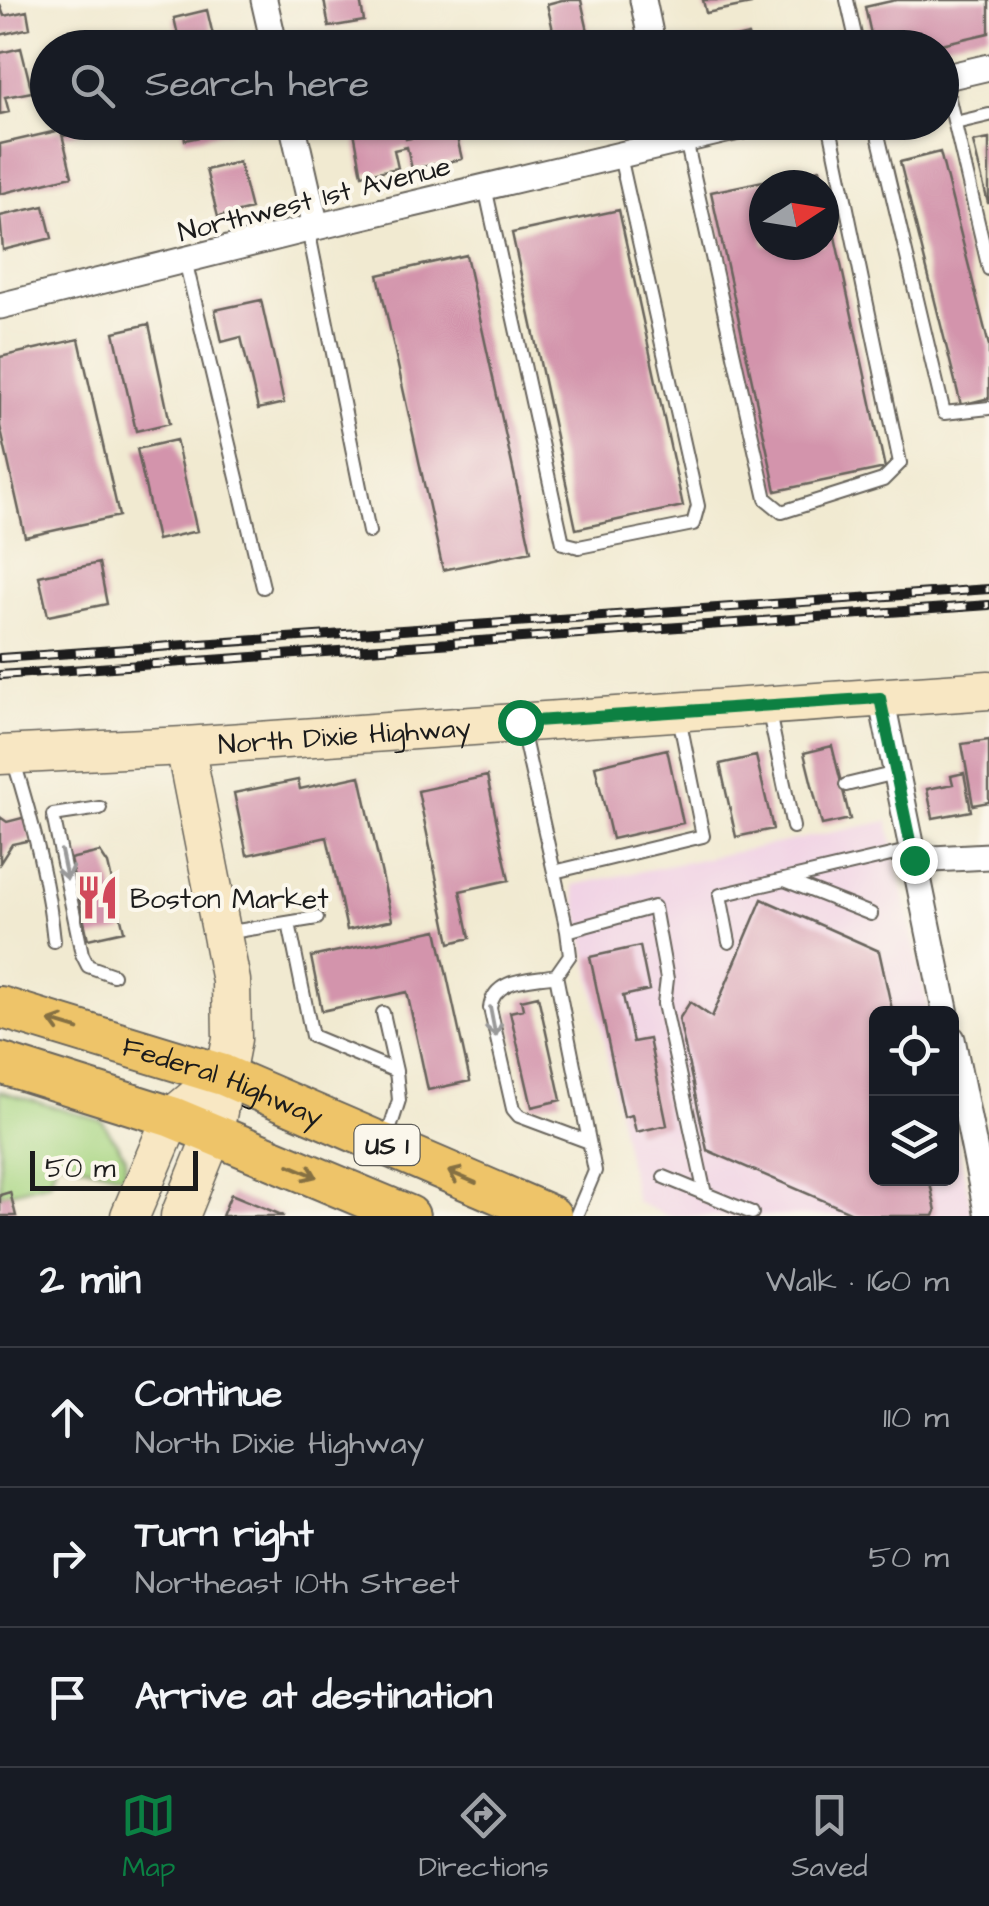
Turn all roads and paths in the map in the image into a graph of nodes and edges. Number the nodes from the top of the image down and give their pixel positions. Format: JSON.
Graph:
{"nodes":[{"id":1,"x":264,"y":0,"type":"edge"},
{"id":2,"x":643,"y":0,"type":"edge"},
{"id":3,"x":847,"y":0,"type":"edge"},
{"id":4,"x":271,"y":30,"type":"edge"},
{"id":5,"x":649,"y":30,"type":"edge"},
{"id":6,"x":854,"y":30,"type":"edge"},
{"id":7,"x":989,"y":67,"type":"edge"},
{"id":8,"x":959,"y":74,"type":"edge"},
{"id":9,"x":989,"y":115,"type":"edge"},
{"id":10,"x":959,"y":122,"type":"edge"},
{"id":11,"x":959,"y":136,"type":"edge"},
{"id":12,"x":295,"y":140,"type":"edge"},
{"id":13,"x":663,"y":140,"type":"edge"},
{"id":14,"x":677,"y":140,"type":"edge"},
{"id":15,"x":833,"y":140,"type":"edge"},
{"id":16,"x":879,"y":140,"type":"edge"},
{"id":17,"x":620,"y":156,"type":"junction"},
{"id":18,"x":485,"y":187,"type":"junction"},
{"id":19,"x":983,"y":217,"type":"edge"},
{"id":20,"x":312,"y":228,"type":"junction"},
{"id":21,"x":184,"y":260,"type":"junction"},
{"id":22,"x":989,"y":270,"type":"edge"},
{"id":23,"x":0,"y":306,"type":"edge"},
{"id":24,"x":989,"y":408,"type":"edge"},
{"id":25,"x":369,"y":532,"type":"dead end"},
{"id":26,"x":263,"y":587,"type":"dead end"},
{"id":27,"x":989,"y":690,"type":"edge"},
{"id":28,"x":880,"y":698,"type":"junction"},
{"id":29,"x":767,"y":706,"type":"junction"},
{"id":30,"x":678,"y":712,"type":"junction"},
{"id":31,"x":520,"y":722,"type":"junction"},
{"id":32,"x":186,"y":746,"type":"junction"},
{"id":33,"x":6,"y":755,"type":"edge"},
{"id":34,"x":896,"y":773,"type":"junction"},
{"id":35,"x":846,"y":786,"type":"dead end"},
{"id":36,"x":100,"y":808,"type":"dead end"},
{"id":37,"x":793,"y":827,"type":"dead end"},
{"id":38,"x":913,"y":855,"type":"junction"},
{"id":39,"x":989,"y":856,"type":"edge"},
{"id":40,"x":554,"y":872,"type":"junction"},
{"id":41,"x":784,"y":880,"type":"junction"},
{"id":42,"x":870,"y":914,"type":"dead end"},
{"id":43,"x":316,"y":918,"type":"dead end"},
{"id":44,"x":288,"y":923,"type":"junction"},
{"id":45,"x":567,"y":931,"type":"junction"},
{"id":46,"x":222,"y":934,"type":"junction"},
{"id":47,"x":54,"y":942,"type":"dead end"},
{"id":48,"x":729,"y":942,"type":"dead end"},
{"id":49,"x":113,"y":975,"type":"dead end"},
{"id":50,"x":556,"y":975,"type":"junction"},
{"id":51,"x":944,"y":1006,"type":"edge"},
{"id":52,"x":0,"y":1007,"type":"edge"},
{"id":53,"x":384,"y":1013,"type":"dead end"},
{"id":54,"x":0,"y":1063,"type":"edge"},
{"id":55,"x":396,"y":1071,"type":"junction"},
{"id":56,"x":959,"y":1073,"type":"edge"},
{"id":57,"x":224,"y":1075,"type":"junction"},
{"id":58,"x":172,"y":1116,"type":"junction"},
{"id":59,"x":214,"y":1132,"type":"junction"},
{"id":60,"x":588,"y":1142,"type":"junction"},
{"id":61,"x":385,"y":1144,"type":"junction"},
{"id":62,"x":664,"y":1177,"type":"dead end"},
{"id":63,"x":705,"y":1194,"type":"junction"},
{"id":64,"x":752,"y":1213,"type":"dead end"},
{"id":65,"x":130,"y":1216,"type":"edge"},
{"id":66,"x":180,"y":1216,"type":"edge"},
{"id":67,"x":409,"y":1216,"type":"edge"},
{"id":68,"x":551,"y":1216,"type":"edge"},
{"id":69,"x":576,"y":1216,"type":"edge"},
{"id":70,"x":988,"y":1216,"type":"edge"}],
"edges":[{"from":1,"to":4,"type":"street"},
{"from":2,"to":5,"type":"street"},
{"from":3,"to":6,"type":"lane"},
{"from":7,"to":8,"type":"street"},
{"from":9,"to":10,"type":"lane"},
{"from":11,"to":19,"type":"lane"},
{"from":12,"to":20,"type":"street"},
{"from":13,"to":17,"type":"street","name":"Northwest 1st Avenue"},
{"from":14,"to":15,"type":"lane"},
{"from":16,"to":24,"type":"lane"},
{"from":17,"to":18,"type":"street","name":"Northwest 1st Avenue"},
{"from":17,"to":18,"type":"lane"},
{"from":18,"to":20,"type":"street","name":"Northwest 1st Avenue"},
{"from":19,"to":22,"type":"lane"},
{"from":20,"to":21,"type":"street","name":"Northwest 1st Avenue"},
{"from":20,"to":25,"type":"lane"},
{"from":21,"to":23,"type":"street","name":"Northwest 1st Avenue"},
{"from":21,"to":26,"type":"lane"},
{"from":27,"to":28,"type":"main road","name":"North Dixie Highway"},
{"from":28,"to":29,"type":"main road","name":"North Dixie Highway"},
{"from":28,"to":34,"type":"street"},
{"from":29,"to":30,"type":"main road","name":"North Dixie Highway"},
{"from":29,"to":37,"type":"lane"},
{"from":30,"to":31,"type":"main road","name":"North Dixie Highway"},
{"from":30,"to":40,"type":"lane"},
{"from":31,"to":32,"type":"main road","name":"North Dixie Highway"},
{"from":31,"to":40,"type":"lane"},
{"from":32,"to":33,"type":"main road","name":"North Dixie Highway"},
{"from":32,"to":46,"type":"main road"},
{"from":33,"to":47,"type":"lane"},
{"from":34,"to":35,"type":"lane"},
{"from":34,"to":38,"type":"street"},
{"from":36,"to":49,"type":"lane","one_way":true},
{"from":38,"to":39,"type":"street"},
{"from":38,"to":41,"type":"lane"},
{"from":38,"to":51,"type":"street"},
{"from":40,"to":45,"type":"lane"},
{"from":41,"to":42,"type":"lane"},
{"from":41,"to":48,"type":"lane"},
{"from":43,"to":44,"type":"lane"},
{"from":44,"to":46,"type":"lane"},
{"from":44,"to":55,"type":"lane"},
{"from":45,"to":50,"type":"lane"},
{"from":45,"to":63,"type":"lane"},
{"from":46,"to":57,"type":"main road"},
{"from":50,"to":60,"type":"lane"},
{"from":50,"to":60,"type":"lane","one_way":true},
{"from":57,"to":52,"type":"main road","name":"Federal Highway","number":"US 1","one_way":true},
{"from":53,"to":55,"type":"lane"},
{"from":54,"to":58,"type":"main road","name":"Federal Highway","number":"US 1"},
{"from":55,"to":61,"type":"lane"},
{"from":56,"to":70,"type":"street"},
{"from":57,"to":58,"type":"main road"},
{"from":57,"to":59,"type":"main road"},
{"from":57,"to":61,"type":"main road","name":"Federal Highway","number":"US 1"},
{"from":58,"to":59,"type":"main road","name":"Federal Highway","number":"US 1"},
{"from":58,"to":65,"type":"main road"},
{"from":59,"to":66,"type":"main road"},
{"from":59,"to":67,"type":"main road","name":"Federal Highway","number":"US 1","one_way":true},
{"from":60,"to":69,"type":"lane"},
{"from":68,"to":61,"type":"main road","name":"Federal Highway","number":"US 1","one_way":true},
{"from":62,"to":63,"type":"lane"},
{"from":63,"to":64,"type":"lane"}]}
